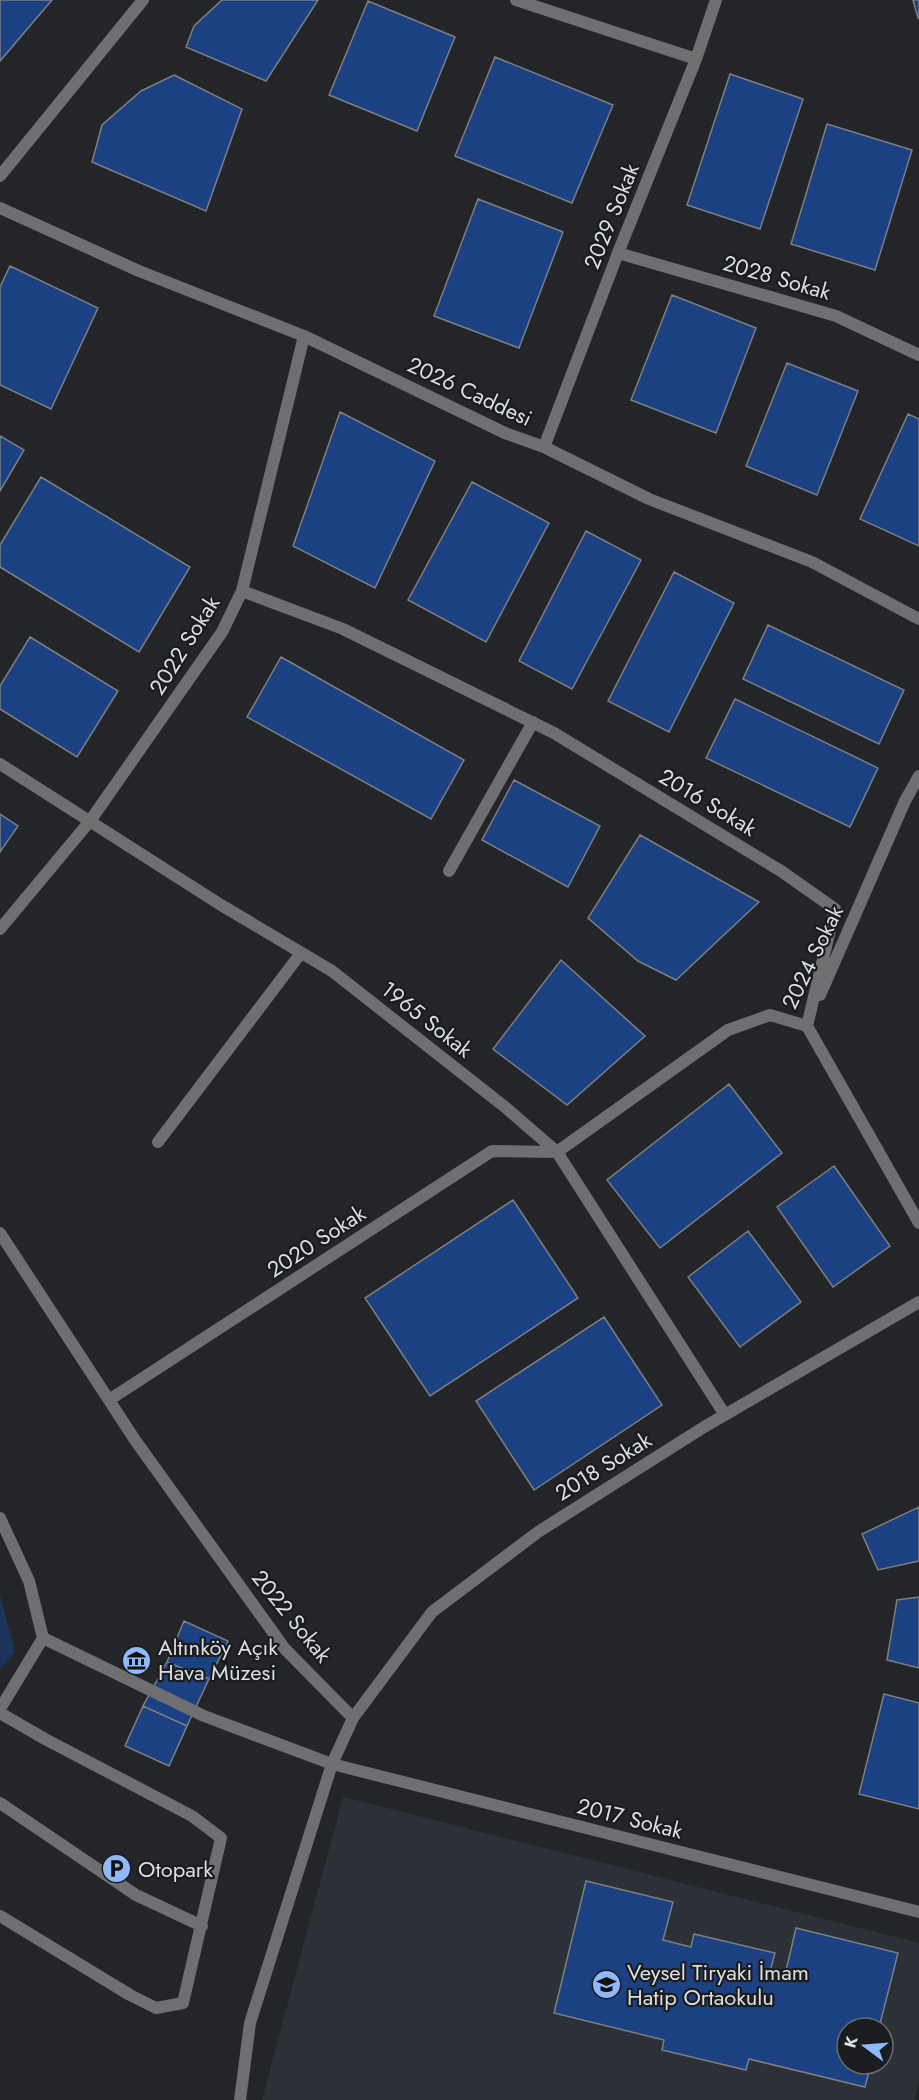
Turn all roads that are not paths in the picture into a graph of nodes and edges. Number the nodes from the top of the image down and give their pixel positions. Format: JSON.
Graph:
{"nodes":[{"id":1,"x":143,"y":0,"type":"edge"},
{"id":2,"x":516,"y":0,"type":"edge"},
{"id":3,"x":716,"y":0,"type":"edge"},
{"id":4,"x":696,"y":59,"type":"junction"},
{"id":5,"x":0,"y":176,"type":"edge"},
{"id":6,"x":0,"y":208,"type":"edge"},
{"id":7,"x":618,"y":253,"type":"junction"},
{"id":8,"x":304,"y":336,"type":"junction"},
{"id":9,"x":919,"y":355,"type":"edge"},
{"id":10,"x":544,"y":447,"type":"junction"},
{"id":11,"x":242,"y":591,"type":"junction"},
{"id":12,"x":919,"y":619,"type":"edge"},
{"id":13,"x":533,"y":722,"type":"junction"},
{"id":14,"x":0,"y":764,"type":"edge"},
{"id":15,"x":919,"y":776,"type":"edge"},
{"id":16,"x":90,"y":821,"type":"junction"},
{"id":17,"x":448,"y":871,"type":"dead end"},
{"id":18,"x":0,"y":929,"type":"edge"},
{"id":19,"x":301,"y":953,"type":"junction"},
{"id":20,"x":807,"y":1026,"type":"junction"},
{"id":21,"x":158,"y":1142,"type":"dead end"},
{"id":22,"x":557,"y":1152,"type":"junction"},
{"id":23,"x":919,"y":1222,"type":"edge"},
{"id":24,"x":0,"y":1233,"type":"edge"},
{"id":25,"x":919,"y":1302,"type":"edge"},
{"id":26,"x":109,"y":1400,"type":"junction"},
{"id":27,"x":725,"y":1415,"type":"junction"},
{"id":28,"x":0,"y":1518,"type":"edge"},
{"id":29,"x":43,"y":1638,"type":"junction"},
{"id":30,"x":0,"y":1711,"type":"edge"},
{"id":31,"x":353,"y":1718,"type":"junction"},
{"id":32,"x":332,"y":1764,"type":"junction"},
{"id":33,"x":0,"y":1803,"type":"edge"},
{"id":34,"x":919,"y":1912,"type":"edge"},
{"id":35,"x":0,"y":1916,"type":"edge"},
{"id":36,"x":202,"y":1926,"type":"junction"},
{"id":37,"x":240,"y":2100,"type":"edge"}],
"edges":[{"from":1,"to":5,"type":"street"},
{"from":2,"to":4,"type":"street"},
{"from":3,"to":4,"type":"street","name":"2029 Sokak"},
{"from":4,"to":7,"type":"street","name":"2029 Sokak"},
{"from":6,"to":8,"type":"street","name":"2026 Caddesi"},
{"from":7,"to":9,"type":"street","name":"2028 Sokak"},
{"from":7,"to":10,"type":"street","name":"2029 Sokak"},
{"from":8,"to":10,"type":"street","name":"2026 Caddesi"},
{"from":8,"to":11,"type":"street","name":"2022 Sokak"},
{"from":10,"to":12,"type":"street","name":"2026 Caddesi"},
{"from":11,"to":13,"type":"street","name":"2016 Sokak"},
{"from":11,"to":16,"type":"street","name":"2022 Sokak"},
{"from":13,"to":17,"type":"street"},
{"from":13,"to":20,"type":"street","name":"2016 Sokak"},
{"from":14,"to":16,"type":"street","name":"1965 Sokak"},
{"from":15,"to":20,"type":"street","name":"2024 Sokak"},
{"from":16,"to":18,"type":"street","name":"2022 Sokak"},
{"from":16,"to":19,"type":"street","name":"1965 Sokak"},
{"from":19,"to":21,"type":"street"},
{"from":19,"to":22,"type":"street","name":"1965 Sokak"},
{"from":20,"to":22,"type":"street","name":"2024 Sokak"},
{"from":20,"to":23,"type":"street"},
{"from":22,"to":26,"type":"street","name":"2020 Sokak"},
{"from":22,"to":27,"type":"street","name":"1965 Sokak"},
{"from":24,"to":26,"type":"street","name":"2022 Sokak"},
{"from":25,"to":27,"type":"street","name":"2018 Sokak"},
{"from":26,"to":31,"type":"street","name":"2022 Sokak"},
{"from":27,"to":31,"type":"street","name":"2018 Sokak"},
{"from":28,"to":29,"type":"street"},
{"from":29,"to":30,"type":"street"},
{"from":29,"to":32,"type":"street","name":"2017 Sokak"},
{"from":30,"to":36,"type":"street"},
{"from":31,"to":32,"type":"street"},
{"from":32,"to":34,"type":"street","name":"2017 Sokak"},
{"from":32,"to":37,"type":"street"},
{"from":33,"to":36,"type":"street"},
{"from":35,"to":36,"type":"street"}]}
